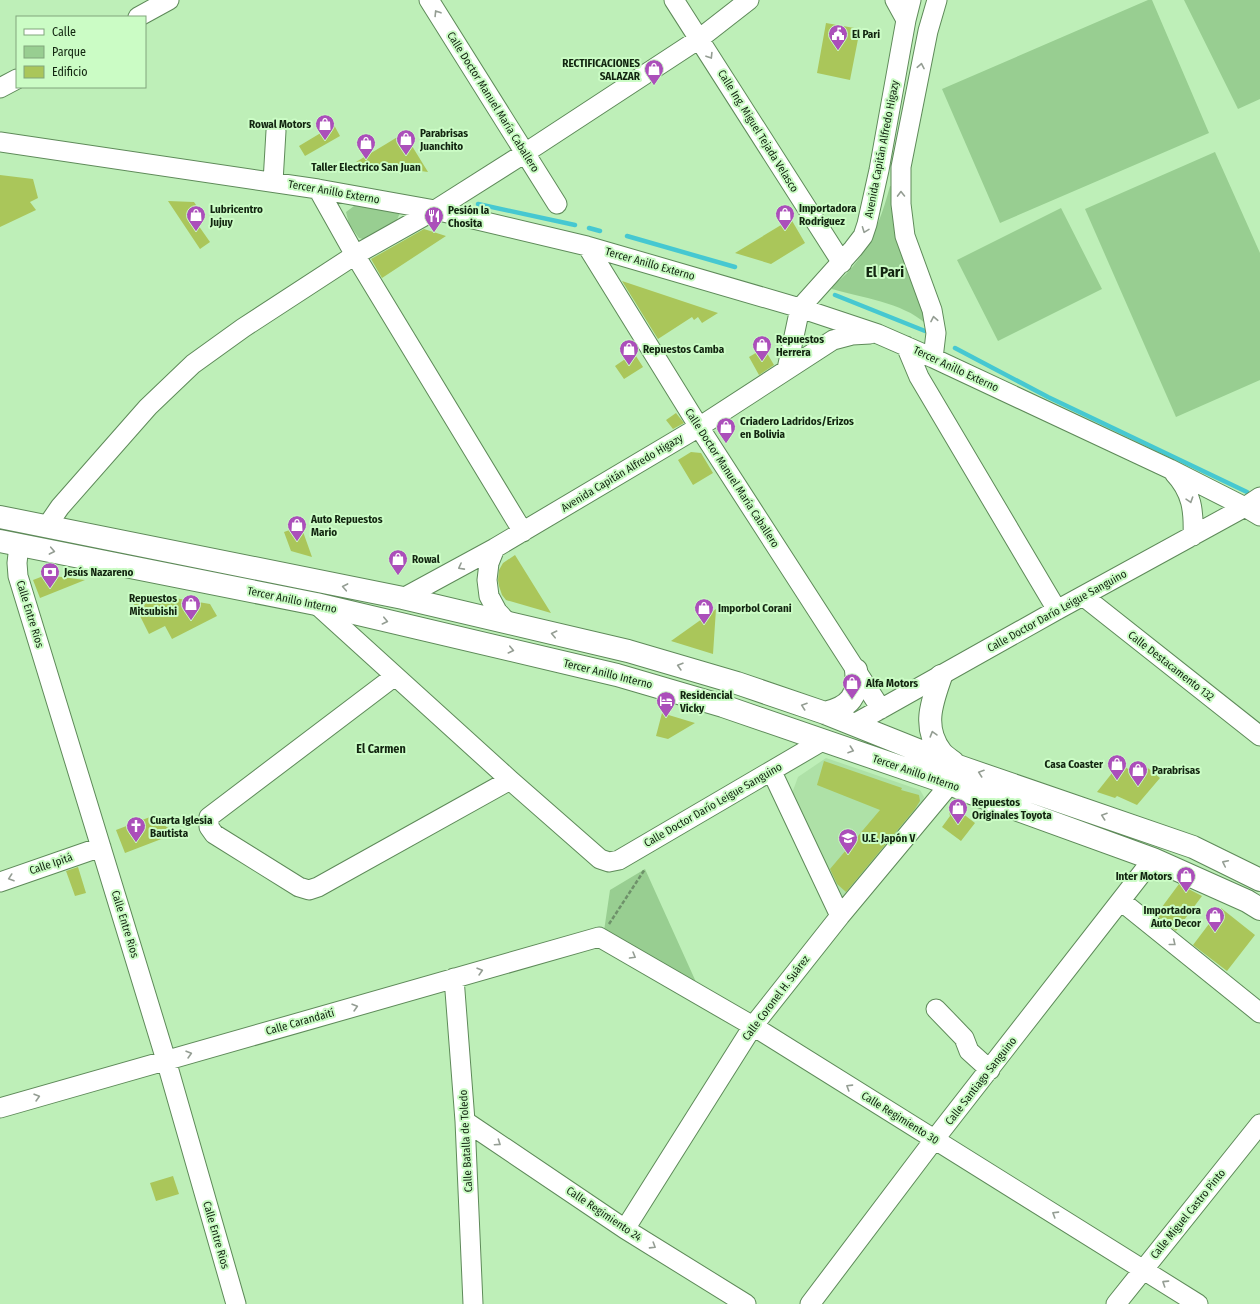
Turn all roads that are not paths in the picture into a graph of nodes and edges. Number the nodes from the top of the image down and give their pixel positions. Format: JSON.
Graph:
{"nodes":[{"id":1,"x":429,"y":0,"type":"edge"},
{"id":2,"x":674,"y":0,"type":"edge"},
{"id":3,"x":749,"y":0,"type":"edge"},
{"id":4,"x":895,"y":0,"type":"edge"},
{"id":5,"x":911,"y":0,"type":"edge"},
{"id":6,"x":937,"y":0,"type":"edge"},
{"id":7,"x":163,"y":2,"type":"edge"},
{"id":8,"x":140,"y":16,"type":"edge"},
{"id":9,"x":906,"y":20,"type":"junction"},
{"id":10,"x":699,"y":39,"type":"junction"},
{"id":11,"x":16,"y":80,"type":"edge"},
{"id":12,"x":0,"y":88,"type":"edge"},
{"id":13,"x":276,"y":131,"type":"dead end"},
{"id":14,"x":1,"y":137,"type":"edge"},
{"id":15,"x":525,"y":153,"type":"junction"},
{"id":16,"x":273,"y":182,"type":"junction"},
{"id":17,"x":318,"y":189,"type":"junction"},
{"id":18,"x":557,"y":204,"type":"dead end"},
{"id":19,"x":435,"y":210,"type":"junction"},
{"id":20,"x":587,"y":246,"type":"junction"},
{"id":21,"x":355,"y":255,"type":"junction"},
{"id":22,"x":842,"y":262,"type":"junction"},
{"id":23,"x":800,"y":308,"type":"junction"},
{"id":24,"x":878,"y":334,"type":"junction"},
{"id":25,"x":906,"y":346,"type":"junction"},
{"id":26,"x":933,"y":358,"type":"junction"},
{"id":27,"x":787,"y":369,"type":"junction"},
{"id":28,"x":699,"y":427,"type":"junction"},
{"id":29,"x":1170,"y":469,"type":"junction"},
{"id":30,"x":1254,"y":506,"type":"edge"},
{"id":31,"x":0,"y":517,"type":"edge"},
{"id":32,"x":46,"y":526,"type":"junction"},
{"id":33,"x":523,"y":532,"type":"junction"},
{"id":34,"x":1193,"y":536,"type":"junction"},
{"id":35,"x":9,"y":543,"type":"edge"},
{"id":36,"x":496,"y":548,"type":"junction"},
{"id":37,"x":185,"y":554,"type":"junction"},
{"id":38,"x":142,"y":569,"type":"junction"},
{"id":39,"x":268,"y":571,"type":"junction"},
{"id":40,"x":221,"y":585,"type":"junction"},
{"id":41,"x":1083,"y":596,"type":"junction"},
{"id":42,"x":403,"y":598,"type":"junction"},
{"id":43,"x":1057,"y":610,"type":"junction"},
{"id":44,"x":349,"y":623,"type":"junction"},
{"id":45,"x":508,"y":623,"type":"junction"},
{"id":46,"x":856,"y":670,"type":"junction"},
{"id":47,"x":395,"y":676,"type":"junction"},
{"id":48,"x":940,"y":676,"type":"junction"},
{"id":49,"x":881,"y":708,"type":"junction"},
{"id":50,"x":825,"y":713,"type":"junction"},
{"id":51,"x":761,"y":719,"type":"junction"},
{"id":52,"x":854,"y":724,"type":"junction"},
{"id":53,"x":1260,"y":736,"type":"edge"},
{"id":54,"x":824,"y":740,"type":"junction"},
{"id":55,"x":772,"y":772,"type":"junction"},
{"id":56,"x":953,"y":774,"type":"junction"},
{"id":57,"x":510,"y":780,"type":"junction"},
{"id":58,"x":971,"y":793,"type":"junction"},
{"id":59,"x":101,"y":847,"type":"junction"},
{"id":60,"x":1193,"y":847,"type":"junction"},
{"id":61,"x":1153,"y":859,"type":"junction"},
{"id":62,"x":1260,"y":880,"type":"edge"},
{"id":63,"x":0,"y":882,"type":"edge"},
{"id":64,"x":1121,"y":901,"type":"junction"},
{"id":65,"x":1260,"y":909,"type":"edge"},
{"id":66,"x":840,"y":916,"type":"junction"},
{"id":67,"x":599,"y":937,"type":"joint"},
{"id":68,"x":454,"y":978,"type":"junction"},
{"id":69,"x":936,"y":1009,"type":"dead end"},
{"id":70,"x":1260,"y":1013,"type":"edge"},
{"id":71,"x":753,"y":1026,"type":"junction"},
{"id":72,"x":166,"y":1060,"type":"junction"},
{"id":73,"x":990,"y":1070,"type":"junction"},
{"id":74,"x":0,"y":1108,"type":"edge"},
{"id":75,"x":466,"y":1121,"type":"junction"},
{"id":76,"x":1260,"y":1124,"type":"edge"},
{"id":77,"x":934,"y":1140,"type":"junction"},
{"id":78,"x":626,"y":1229,"type":"junction"},
{"id":79,"x":1144,"y":1270,"type":"junction"},
{"id":80,"x":236,"y":1304,"type":"edge"},
{"id":81,"x":473,"y":1304,"type":"edge"},
{"id":82,"x":746,"y":1304,"type":"edge"},
{"id":83,"x":810,"y":1304,"type":"edge"},
{"id":84,"x":1116,"y":1304,"type":"edge"},
{"id":85,"x":1198,"y":1304,"type":"edge"}],
"edges":[{"from":15,"to":1,"type":"street","name":"Calle Doctor Manuel María Caballero","one_way":true},
{"from":2,"to":10,"type":"street","name":"Calle Ing. Miguel Tejada Velasco"},
{"from":3,"to":10,"type":"street"},
{"from":4,"to":9,"type":"street"},
{"from":5,"to":9,"type":"street","name":"Avenida Capitán Alfredo Higazy"},
{"from":26,"to":6,"type":"street","name":"Avenida Capitán Alfredo Higazy","one_way":true},
{"from":7,"to":8,"type":"street"},
{"from":9,"to":22,"type":"street","name":"Avenida Capitán Alfredo Higazy","one_way":true},
{"from":10,"to":15,"type":"street"},
{"from":10,"to":22,"type":"street","name":"Calle Ing. Miguel Tejada Velasco","one_way":true},
{"from":11,"to":12,"type":"street"},
{"from":13,"to":16,"type":"street"},
{"from":14,"to":16,"type":"street","name":"Tercer Anillo Externo"},
{"from":15,"to":18,"type":"street","name":"Calle Doctor Manuel María Caballero"},
{"from":15,"to":19,"type":"street"},
{"from":16,"to":17,"type":"street","name":"Tercer Anillo Externo"},
{"from":17,"to":19,"type":"street","name":"Tercer Anillo Externo"},
{"from":17,"to":21,"type":"street"},
{"from":19,"to":20,"type":"street","name":"Tercer Anillo Externo"},
{"from":19,"to":21,"type":"street"},
{"from":20,"to":23,"type":"street","name":"Tercer Anillo Externo"},
{"from":20,"to":28,"type":"street","name":"Calle Doctor Manuel María Caballero"},
{"from":21,"to":32,"type":"street"},
{"from":21,"to":33,"type":"street"},
{"from":22,"to":23,"type":"street","name":"Avenida Capitán Alfredo Higazy"},
{"from":23,"to":24,"type":"street","name":"Tercer Anillo Externo"},
{"from":23,"to":27,"type":"street"},
{"from":24,"to":25,"type":"street","name":"Tercer Anillo Externo"},
{"from":24,"to":27,"type":"street","name":"Avenida Capitán Alfredo Higazy"},
{"from":25,"to":26,"type":"street","name":"Tercer Anillo Externo"},
{"from":25,"to":43,"type":"street"},
{"from":26,"to":29,"type":"street","name":"Tercer Anillo Externo"},
{"from":27,"to":28,"type":"street","name":"Avenida Capitán Alfredo Higazy"},
{"from":28,"to":33,"type":"street","name":"Avenida Capitán Alfredo Higazy"},
{"from":28,"to":46,"type":"street","name":"Calle Doctor Manuel María Caballero"},
{"from":29,"to":30,"type":"street","name":"Tercer Anillo Externo"},
{"from":29,"to":34,"type":"street","one_way":true},
{"from":30,"to":34,"type":"street","name":"Calle Doctor Darío Leigue Sanguino"},
{"from":31,"to":32,"type":"main road","name":"Tercer Anillo Interno"},
{"from":32,"to":37,"type":"main road","name":"Tercer Anillo Interno"},
{"from":33,"to":36,"type":"street","name":"Avenida Capitán Alfredo Higazy"},
{"from":34,"to":41,"type":"street","name":"Calle Doctor Darío Leigue Sanguino"},
{"from":35,"to":38,"type":"main road","name":"Tercer Anillo Interno","one_way":true},
{"from":35,"to":59,"type":"street","name":"Calle Entre Rios"},
{"from":36,"to":42,"type":"street","name":"Avenida Capitán Alfredo Higazy","one_way":true},
{"from":36,"to":45,"type":"street"},
{"from":37,"to":38,"type":"main road"},
{"from":37,"to":39,"type":"main road","name":"Tercer Anillo Interno"},
{"from":38,"to":40,"type":"main road","name":"Tercer Anillo Interno"},
{"from":39,"to":40,"type":"main road"},
{"from":42,"to":39,"type":"main road","name":"Tercer Anillo Interno","one_way":true},
{"from":40,"to":44,"type":"main road","name":"Tercer Anillo Interno"},
{"from":41,"to":43,"type":"street","name":"Calle Doctor Darío Leigue Sanguino"},
{"from":41,"to":53,"type":"street","name":"Calle Destacamento 132"},
{"from":42,"to":45,"type":"main road","name":"Tercer Anillo Interno"},
{"from":43,"to":48,"type":"street","name":"Calle Doctor Darío Leigue Sanguino"},
{"from":44,"to":47,"type":"street"},
{"from":44,"to":51,"type":"main road","name":"Tercer Anillo Interno","one_way":true},
{"from":50,"to":45,"type":"main road","name":"Tercer Anillo Interno","one_way":true},
{"from":46,"to":49,"type":"street","name":"Calle Doctor Manuel María Caballero"},
{"from":46,"to":50,"type":"main road"},
{"from":47,"to":57,"type":"street"},
{"from":47,"to":57,"type":"street"},
{"from":48,"to":49,"type":"street","name":"Calle Doctor Darío Leigue Sanguino"},
{"from":56,"to":48,"type":"main road","one_way":true},
{"from":49,"to":52,"type":"street","name":"Calle Doctor Darío Leigue Sanguino"},
{"from":50,"to":52,"type":"main road","name":"Tercer Anillo Interno"},
{"from":51,"to":52,"type":"main road"},
{"from":51,"to":54,"type":"main road","name":"Tercer Anillo Interno"},
{"from":52,"to":56,"type":"main road","name":"Tercer Anillo Interno"},
{"from":52,"to":58,"type":"main road"},
{"from":54,"to":55,"type":"street","name":"Calle Doctor Darío Leigue Sanguino"},
{"from":54,"to":56,"type":"main road","name":"Tercer Anillo Interno","one_way":true},
{"from":55,"to":57,"type":"street","name":"Calle Doctor Darío Leigue Sanguino"},
{"from":55,"to":66,"type":"street"},
{"from":56,"to":58,"type":"main road","name":"Tercer Anillo Interno"},
{"from":60,"to":56,"type":"main road","name":"Tercer Anillo Interno","one_way":true},
{"from":56,"to":66,"type":"street","name":"Calle Coronel H. Suárez"},
{"from":58,"to":61,"type":"main road","name":"Tercer Anillo Interno"},
{"from":59,"to":63,"type":"street","name":"Calle Ipitá","one_way":true},
{"from":59,"to":72,"type":"street","name":"Calle Entre Rios"},
{"from":60,"to":61,"type":"main road"},
{"from":62,"to":60,"type":"main road","name":"Tercer Anillo Interno","one_way":true},
{"from":61,"to":64,"type":"street","name":"Calle Santiago Sanguino"},
{"from":61,"to":65,"type":"main road","name":"Tercer Anillo Interno"},
{"from":64,"to":70,"type":"street","one_way":true},
{"from":64,"to":73,"type":"street","name":"Calle Santiago Sanguino"},
{"from":66,"to":71,"type":"street","name":"Calle Coronel H. Suárez"},
{"from":68,"to":67,"type":"street","name":"Calle Carandaití","one_way":true},
{"from":67,"to":71,"type":"street","name":"Calle Regimiento 30","one_way":true},
{"from":72,"to":68,"type":"street","name":"Calle Carandaití","one_way":true},
{"from":68,"to":75,"type":"street","name":"Calle Batalla de Toledo"},
{"from":69,"to":73,"type":"street"},
{"from":77,"to":71,"type":"street","name":"Calle Regimiento 30","one_way":true},
{"from":71,"to":78,"type":"street","name":"Calle Coronel H. Suárez"},
{"from":74,"to":72,"type":"street","name":"Calle Carandaití","one_way":true},
{"from":72,"to":80,"type":"street","name":"Calle Entre Rios"},
{"from":73,"to":77,"type":"street","name":"Calle Santiago Sanguino"},
{"from":75,"to":78,"type":"street","name":"Calle Regimiento 24","one_way":true},
{"from":75,"to":81,"type":"street","name":"Calle Batalla de Toledo"},
{"from":76,"to":79,"type":"street","name":"Calle Miguel Castro Pinto"},
{"from":79,"to":77,"type":"street","name":"Calle Regimiento 30","one_way":true},
{"from":77,"to":83,"type":"street","name":"Calle Santiago Sanguino"},
{"from":78,"to":82,"type":"street","name":"Calle Regimiento 24","one_way":true},
{"from":79,"to":84,"type":"street","name":"Calle Miguel Castro Pinto"},
{"from":85,"to":79,"type":"street","name":"Calle Regimiento 30","one_way":true}]}
